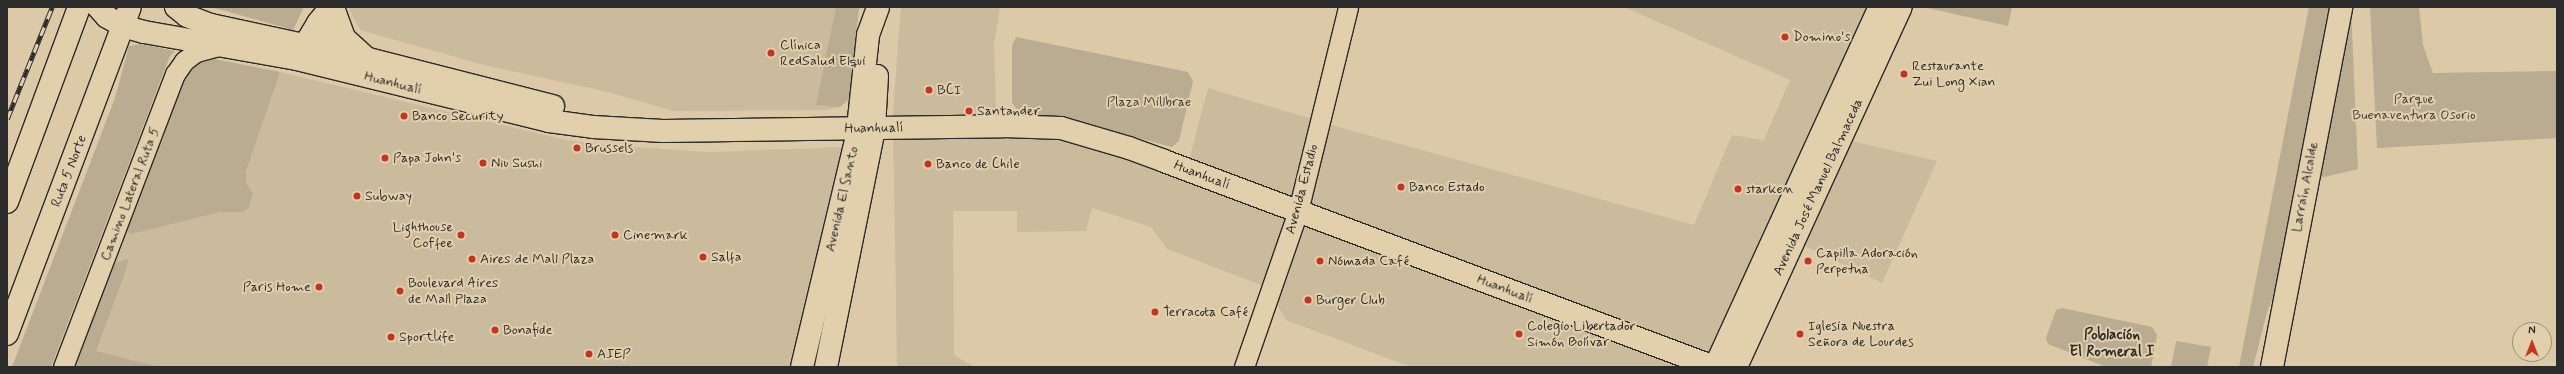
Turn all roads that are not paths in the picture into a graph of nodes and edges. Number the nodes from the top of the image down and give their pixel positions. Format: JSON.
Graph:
{"nodes":[{"id":1,"x":78,"y":7,"type":"edge"},
{"id":2,"x":98,"y":7,"type":"edge"},
{"id":3,"x":176,"y":7,"type":"edge"},
{"id":4,"x":878,"y":7,"type":"edge"},
{"id":5,"x":883,"y":7,"type":"edge"},
{"id":6,"x":1348,"y":7,"type":"edge"},
{"id":7,"x":1880,"y":7,"type":"edge"},
{"id":8,"x":1901,"y":7,"type":"edge"},
{"id":9,"x":2341,"y":7,"type":"edge"},
{"id":10,"x":332,"y":8,"type":"edge"},
{"id":11,"x":127,"y":17,"type":"edge"},
{"id":12,"x":221,"y":46,"type":"junction"},
{"id":13,"x":311,"y":46,"type":"junction"},
{"id":14,"x":368,"y":60,"type":"junction"},
{"id":15,"x":866,"y":128,"type":"junction"},
{"id":16,"x":663,"y":132,"type":"junction"},
{"id":17,"x":7,"y":202,"type":"edge"},
{"id":18,"x":1298,"y":211,"type":"junction"},
{"id":19,"x":7,"y":334,"type":"edge"},
{"id":20,"x":63,"y":367,"type":"edge"},
{"id":21,"x":802,"y":367,"type":"edge"},
{"id":22,"x":826,"y":367,"type":"edge"},
{"id":23,"x":1244,"y":367,"type":"edge"},
{"id":24,"x":1714,"y":367,"type":"edge"},
{"id":25,"x":1736,"y":367,"type":"edge"},
{"id":26,"x":2272,"y":367,"type":"edge"}],
"edges":[{"from":1,"to":17,"type":"main road"},
{"from":2,"to":11,"type":"main road","name":"Huanhualí"},
{"from":3,"to":13,"type":"main road","name":"Huanhualí"},
{"from":4,"to":15,"type":"main road","name":"Avenida El Santo"},
{"from":5,"to":15,"type":"main road","name":"Avenida El Santo"},
{"from":6,"to":18,"type":"street","name":"Avenida Estadio"},
{"from":7,"to":24,"type":"main road","name":"Avenida José Manuel Balmaceda"},
{"from":8,"to":25,"type":"main road","name":"Avenida José Manuel Balmaceda"},
{"from":9,"to":26,"type":"main road","name":"Larraín Alcalde"},
{"from":10,"to":13,"type":"street"},
{"from":10,"to":14,"type":"main road"},
{"from":11,"to":12,"type":"main road","name":"Huanhualí"},
{"from":11,"to":19,"type":"main road","name":"Ruta 5 Norte"},
{"from":12,"to":16,"type":"main road","name":"Huanhualí"},
{"from":12,"to":20,"type":"street","name":"Camino Lateral Ruta 5"},
{"from":13,"to":14,"type":"main road","name":"Huanhualí"},
{"from":14,"to":16,"type":"main road","name":"Huanhualí"},
{"from":15,"to":16,"type":"main road","name":"Huanhualí"},
{"from":15,"to":18,"type":"main road","name":"Huanhualí"},
{"from":15,"to":21,"type":"main road","name":"Avenida El Santo"},
{"from":15,"to":22,"type":"main road","name":"Avenida El Santo"},
{"from":18,"to":23,"type":"street","name":"Avenida Estadio"},
{"from":18,"to":24,"type":"main road","name":"Huanhualí"}]}
